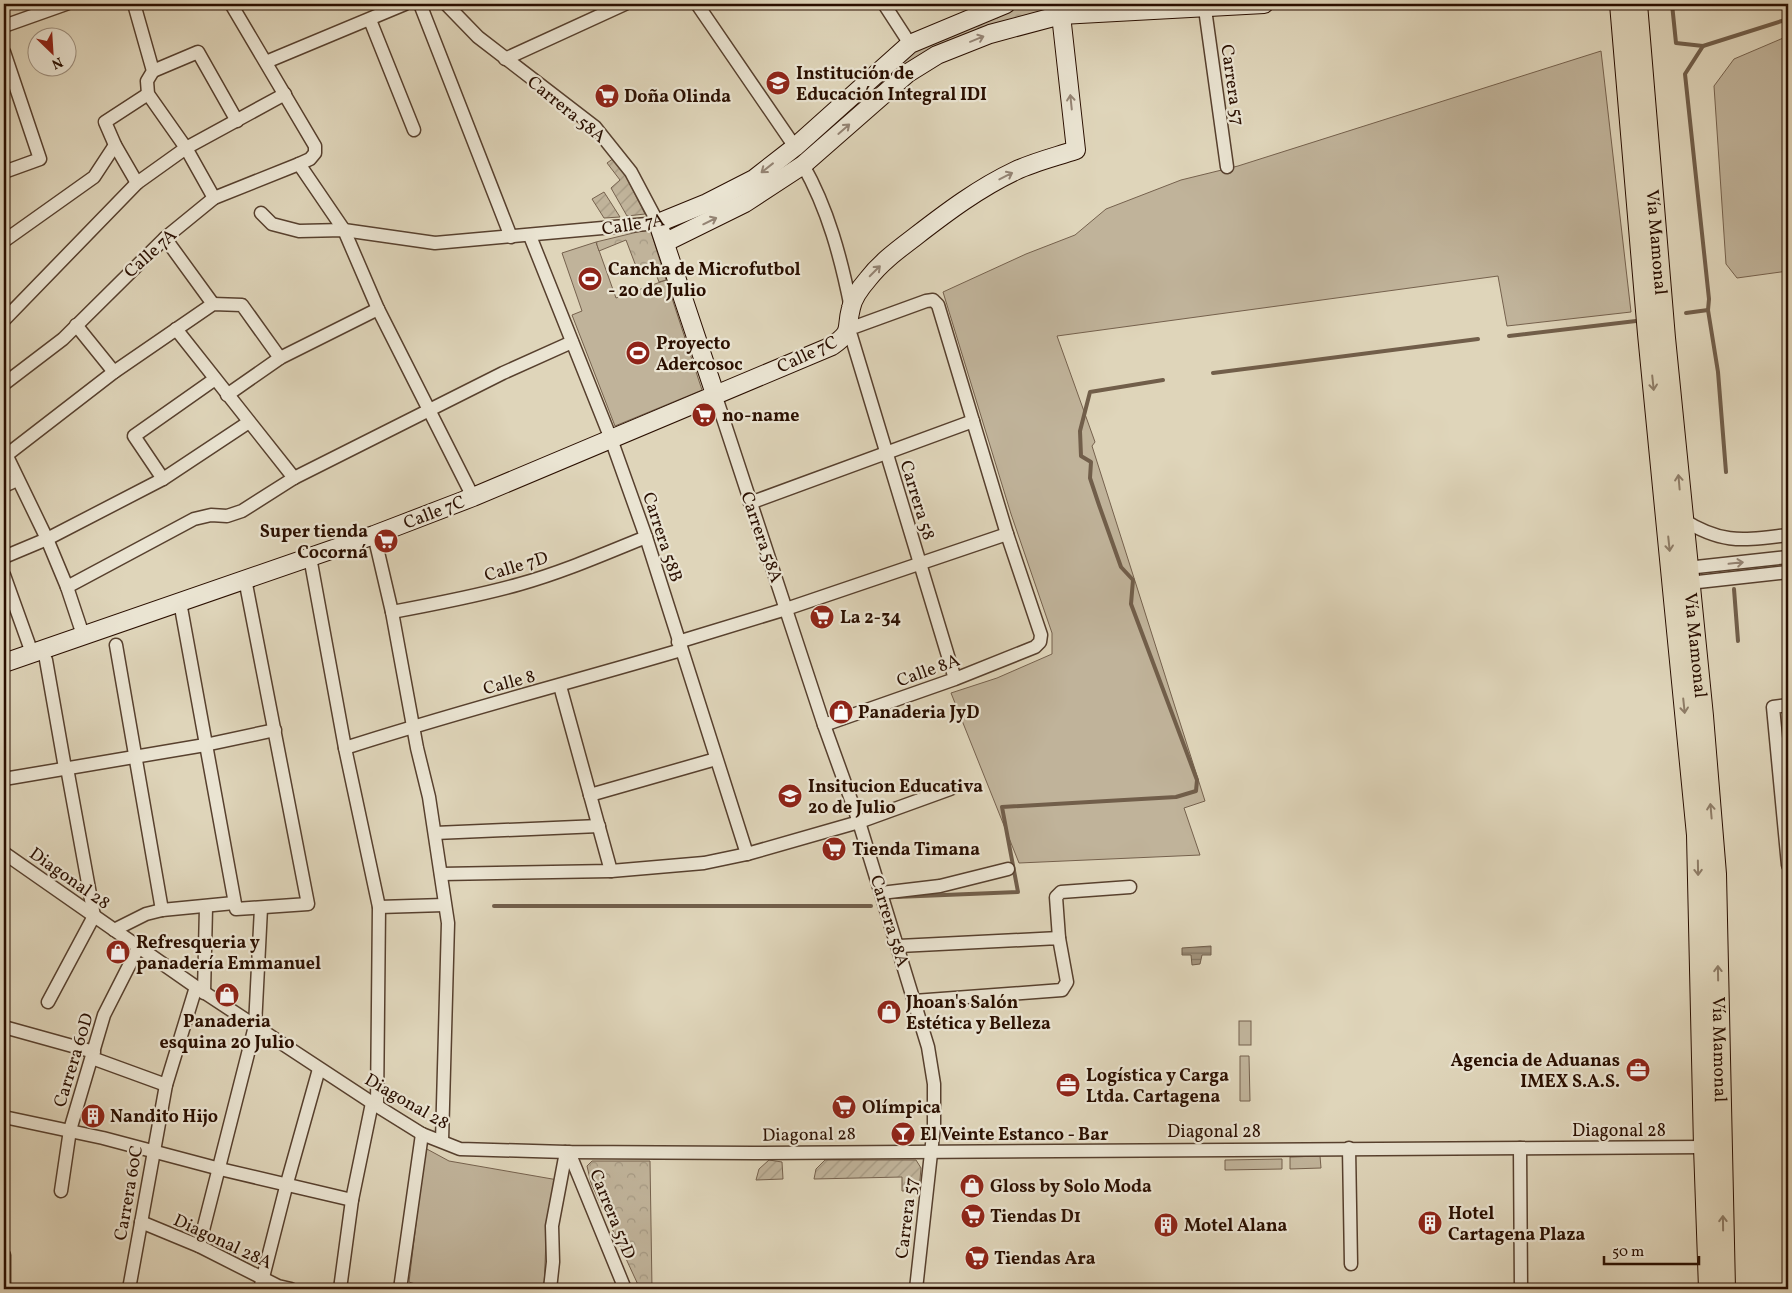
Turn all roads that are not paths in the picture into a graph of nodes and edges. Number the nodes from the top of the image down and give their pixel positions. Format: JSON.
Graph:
{"nodes":[{"id":1,"x":66,"y":4,"type":"edge"},
{"id":2,"x":134,"y":4,"type":"edge"},
{"id":3,"x":231,"y":4,"type":"edge"},
{"id":4,"x":405,"y":4,"type":"edge"},
{"id":5,"x":420,"y":4,"type":"edge"},
{"id":6,"x":446,"y":4,"type":"edge"},
{"id":7,"x":625,"y":4,"type":"edge"},
{"id":8,"x":697,"y":4,"type":"edge"},
{"id":9,"x":884,"y":4,"type":"edge"},
{"id":10,"x":1006,"y":4,"type":"edge"},
{"id":11,"x":1264,"y":4,"type":"edge"},
{"id":12,"x":1610,"y":4,"type":"edge"},
{"id":13,"x":1620,"y":4,"type":"edge"},
{"id":14,"x":1637,"y":4,"type":"edge"},
{"id":15,"x":1648,"y":4,"type":"edge"},
{"id":16,"x":1201,"y":7,"type":"edge"},
{"id":17,"x":1061,"y":15,"type":"junction"},
{"id":18,"x":370,"y":20,"type":"junction"},
{"id":19,"x":4,"y":26,"type":"edge"},
{"id":20,"x":910,"y":44,"type":"junction"},
{"id":21,"x":4,"y":52,"type":"edge"},
{"id":22,"x":506,"y":59,"type":"junction"},
{"id":23,"x":266,"y":62,"type":"junction"},
{"id":24,"x":153,"y":70,"type":"junction"},
{"id":25,"x":148,"y":94,"type":"junction"},
{"id":26,"x":285,"y":94,"type":"junction"},
{"id":27,"x":236,"y":121,"type":"junction"},
{"id":28,"x":414,"y":130,"type":"dead end"},
{"id":29,"x":115,"y":145,"type":"junction"},
{"id":30,"x":795,"y":147,"type":"junction"},
{"id":31,"x":186,"y":148,"type":"junction"},
{"id":32,"x":299,"y":164,"type":"junction"},
{"id":33,"x":803,"y":165,"type":"junction"},
{"id":34,"x":1227,"y":167,"type":"dead end"},
{"id":35,"x":4,"y":172,"type":"edge"},
{"id":36,"x":137,"y":183,"type":"junction"},
{"id":37,"x":214,"y":198,"type":"junction"},
{"id":38,"x":1646,"y":199,"type":"junction"},
{"id":39,"x":261,"y":214,"type":"dead end"},
{"id":40,"x":658,"y":223,"type":"junction"},
{"id":41,"x":344,"y":230,"type":"junction"},
{"id":42,"x":530,"y":236,"type":"junction"},
{"id":43,"x":511,"y":237,"type":"junction"},
{"id":44,"x":166,"y":238,"type":"junction"},
{"id":45,"x":4,"y":240,"type":"edge"},
{"id":46,"x":666,"y":242,"type":"junction"},
{"id":47,"x":213,"y":304,"type":"junction"},
{"id":48,"x":850,"y":308,"type":"junction"},
{"id":49,"x":378,"y":309,"type":"junction"},
{"id":50,"x":4,"y":320,"type":"edge"},
{"id":51,"x":76,"y":324,"type":"junction"},
{"id":52,"x":176,"y":329,"type":"junction"},
{"id":53,"x":849,"y":330,"type":"junction"},
{"id":54,"x":1657,"y":336,"type":"junction"},
{"id":55,"x":572,"y":342,"type":"junction"},
{"id":56,"x":280,"y":358,"type":"junction"},
{"id":57,"x":114,"y":372,"type":"junction"},
{"id":58,"x":215,"y":379,"type":"junction"},
{"id":59,"x":4,"y":384,"type":"edge"},
{"id":60,"x":715,"y":394,"type":"junction"},
{"id":61,"x":228,"y":395,"type":"junction"},
{"id":62,"x":430,"y":411,"type":"junction"},
{"id":63,"x":973,"y":421,"type":"junction"},
{"id":64,"x":249,"y":422,"type":"junction"},
{"id":65,"x":611,"y":439,"type":"junction"},
{"id":66,"x":885,"y":451,"type":"junction"},
{"id":67,"x":5,"y":454,"type":"edge"},
{"id":68,"x":294,"y":478,"type":"junction"},
{"id":69,"x":163,"y":479,"type":"junction"},
{"id":70,"x":17,"y":480,"type":"junction"},
{"id":71,"x":4,"y":486,"type":"edge"},
{"id":72,"x":473,"y":497,"type":"junction"},
{"id":73,"x":750,"y":503,"type":"junction"},
{"id":74,"x":1682,"y":519,"type":"junction"},
{"id":75,"x":1007,"y":534,"type":"junction"},
{"id":76,"x":374,"y":535,"type":"junction"},
{"id":77,"x":1788,"y":535,"type":"edge"},
{"id":78,"x":646,"y":537,"type":"junction"},
{"id":79,"x":46,"y":539,"type":"junction"},
{"id":80,"x":4,"y":557,"type":"edge"},
{"id":81,"x":310,"y":557,"type":"junction"},
{"id":82,"x":1788,"y":557,"type":"edge"},
{"id":83,"x":919,"y":564,"type":"junction"},
{"id":84,"x":1788,"y":572,"type":"edge"},
{"id":85,"x":4,"y":575,"type":"edge"},
{"id":86,"x":1688,"y":575,"type":"junction"},
{"id":87,"x":245,"y":579,"type":"junction"},
{"id":88,"x":67,"y":587,"type":"junction"},
{"id":89,"x":180,"y":602,"type":"junction"},
{"id":90,"x":786,"y":609,"type":"junction"},
{"id":91,"x":392,"y":612,"type":"junction"},
{"id":92,"x":83,"y":635,"type":"junction"},
{"id":93,"x":116,"y":645,"type":"dead end"},
{"id":94,"x":680,"y":646,"type":"junction"},
{"id":95,"x":39,"y":656,"type":"junction"},
{"id":96,"x":4,"y":663,"type":"edge"},
{"id":97,"x":955,"y":679,"type":"junction"},
{"id":98,"x":560,"y":686,"type":"junction"},
{"id":99,"x":1788,"y":705,"type":"edge"},
{"id":100,"x":824,"y":725,"type":"junction"},
{"id":101,"x":413,"y":726,"type":"junction"},
{"id":102,"x":275,"y":730,"type":"junction"},
{"id":103,"x":205,"y":745,"type":"junction"},
{"id":104,"x":345,"y":748,"type":"junction"},
{"id":105,"x":135,"y":756,"type":"junction"},
{"id":106,"x":716,"y":759,"type":"junction"},
{"id":107,"x":66,"y":768,"type":"junction"},
{"id":108,"x":4,"y":779,"type":"edge"},
{"id":109,"x":950,"y":789,"type":"dead end"},
{"id":110,"x":590,"y":795,"type":"junction"},
{"id":111,"x":859,"y":822,"type":"junction"},
{"id":112,"x":599,"y":826,"type":"junction"},
{"id":113,"x":435,"y":833,"type":"junction"},
{"id":114,"x":747,"y":854,"type":"junction"},
{"id":115,"x":5,"y":857,"type":"edge"},
{"id":116,"x":1788,"y":865,"type":"edge"},
{"id":117,"x":1008,"y":869,"type":"dead end"},
{"id":118,"x":611,"y":871,"type":"junction"},
{"id":119,"x":441,"y":874,"type":"junction"},
{"id":120,"x":1130,"y":888,"type":"dead end"},
{"id":121,"x":881,"y":893,"type":"junction"},
{"id":122,"x":234,"y":903,"type":"junction"},
{"id":123,"x":444,"y":905,"type":"junction"},
{"id":124,"x":206,"y":907,"type":"junction"},
{"id":125,"x":379,"y":907,"type":"junction"},
{"id":126,"x":261,"y":908,"type":"junction"},
{"id":127,"x":162,"y":910,"type":"junction"},
{"id":128,"x":94,"y":916,"type":"junction"},
{"id":129,"x":114,"y":930,"type":"junction"},
{"id":130,"x":1059,"y":938,"type":"junction"},
{"id":131,"x":139,"y":946,"type":"junction"},
{"id":132,"x":899,"y":946,"type":"junction"},
{"id":133,"x":200,"y":990,"type":"junction"},
{"id":134,"x":48,"y":1002,"type":"dead end"},
{"id":135,"x":914,"y":1002,"type":"junction"},
{"id":136,"x":4,"y":1026,"type":"edge"},
{"id":137,"x":255,"y":1026,"type":"junction"},
{"id":138,"x":93,"y":1055,"type":"junction"},
{"id":139,"x":320,"y":1069,"type":"junction"},
{"id":140,"x":166,"y":1085,"type":"junction"},
{"id":141,"x":374,"y":1104,"type":"junction"},
{"id":142,"x":4,"y":1117,"type":"edge"},
{"id":143,"x":70,"y":1130,"type":"junction"},
{"id":144,"x":422,"y":1134,"type":"junction"},
{"id":145,"x":442,"y":1141,"type":"junction"},
{"id":146,"x":1704,"y":1147,"type":"junction"},
{"id":147,"x":1349,"y":1148,"type":"junction"},
{"id":148,"x":1520,"y":1148,"type":"junction"},
{"id":149,"x":932,"y":1150,"type":"junction"},
{"id":150,"x":154,"y":1151,"type":"junction"},
{"id":151,"x":567,"y":1152,"type":"junction"},
{"id":152,"x":220,"y":1169,"type":"junction"},
{"id":153,"x":287,"y":1183,"type":"junction"},
{"id":154,"x":61,"y":1191,"type":"dead end"},
{"id":155,"x":352,"y":1200,"type":"junction"},
{"id":156,"x":141,"y":1222,"type":"junction"},
{"id":157,"x":200,"y":1246,"type":"junction"},
{"id":158,"x":4,"y":1255,"type":"edge"},
{"id":159,"x":1351,"y":1264,"type":"dead end"},
{"id":160,"x":261,"y":1284,"type":"edge"},
{"id":161,"x":4,"y":1289,"type":"edge"},
{"id":162,"x":129,"y":1289,"type":"edge"},
{"id":163,"x":291,"y":1289,"type":"edge"},
{"id":164,"x":340,"y":1289,"type":"edge"},
{"id":165,"x":400,"y":1289,"type":"edge"},
{"id":166,"x":550,"y":1289,"type":"edge"},
{"id":167,"x":625,"y":1289,"type":"edge"},
{"id":168,"x":916,"y":1289,"type":"edge"},
{"id":169,"x":1521,"y":1289,"type":"edge"},
{"id":170,"x":1709,"y":1289,"type":"edge"},
{"id":171,"x":1725,"y":1289,"type":"edge"}],
"edges":[{"from":1,"to":19,"type":"street"},
{"from":2,"to":24,"type":"street"},
{"from":3,"to":23,"type":"street"},
{"from":4,"to":18,"type":"street"},
{"from":5,"to":43,"type":"street"},
{"from":6,"to":22,"type":"street","name":"Carrera 58A"},
{"from":7,"to":22,"type":"street"},
{"from":8,"to":30,"type":"street"},
{"from":9,"to":20,"type":"street"},
{"from":10,"to":20,"type":"street","name":"Calle 7A"},
{"from":11,"to":16,"type":"street","name":"Calle 7A"},
{"from":12,"to":54,"type":"main road"},
{"from":13,"to":38,"type":"main road","name":"Vía Mamonal"},
{"from":14,"to":38,"type":"main road","name":"Vía Mamonal"},
{"from":15,"to":54,"type":"main road"},
{"from":16,"to":17,"type":"street","name":"Calle 7A"},
{"from":16,"to":34,"type":"street","name":"Carrera 57"},
{"from":33,"to":17,"type":"street","name":"Calle 7A","one_way":true},
{"from":48,"to":17,"type":"street","name":"Calle 7C","one_way":true},
{"from":18,"to":23,"type":"street"},
{"from":18,"to":28,"type":"street"},
{"from":20,"to":30,"type":"street","name":"Calle 7A"},
{"from":21,"to":35,"type":"street"},
{"from":22,"to":40,"type":"street","name":"Carrera 58A"},
{"from":23,"to":26,"type":"street"},
{"from":24,"to":25,"type":"street"},
{"from":24,"to":27,"type":"street"},
{"from":25,"to":29,"type":"street"},
{"from":25,"to":31,"type":"street"},
{"from":26,"to":27,"type":"street"},
{"from":26,"to":32,"type":"street","name":"Calle 7A"},
{"from":27,"to":31,"type":"street"},
{"from":29,"to":36,"type":"street"},
{"from":29,"to":45,"type":"street"},
{"from":30,"to":40,"type":"street","name":"Calle 7A","one_way":true},
{"from":31,"to":36,"type":"street"},
{"from":31,"to":37,"type":"street"},
{"from":32,"to":37,"type":"street","name":"Calle 7A"},
{"from":32,"to":41,"type":"street"},
{"from":46,"to":33,"type":"street","name":"Calle 7A","one_way":true},
{"from":33,"to":48,"type":"street"},
{"from":36,"to":50,"type":"street"},
{"from":37,"to":44,"type":"street","name":"Calle 7A"},
{"from":38,"to":54,"type":"main road","name":"Vía Mamonal"},
{"from":39,"to":41,"type":"street","name":"Calle 7A"},
{"from":40,"to":42,"type":"street","name":"Calle 7A"},
{"from":40,"to":46,"type":"street","name":"Carrera 58A"},
{"from":41,"to":43,"type":"street","name":"Calle 7A"},
{"from":41,"to":49,"type":"street"},
{"from":42,"to":43,"type":"street","name":"Calle 7A"},
{"from":42,"to":55,"type":"street","name":"Carrera 58B"},
{"from":44,"to":47,"type":"street"},
{"from":44,"to":51,"type":"street","name":"Calle 7A"},
{"from":46,"to":60,"type":"street","name":"Carrera 58A"},
{"from":47,"to":52,"type":"street"},
{"from":47,"to":56,"type":"street"},
{"from":48,"to":53,"type":"street","name":"Calle 7C"},
{"from":49,"to":56,"type":"street"},
{"from":49,"to":62,"type":"street"},
{"from":51,"to":57,"type":"street"},
{"from":51,"to":59,"type":"street","name":"Calle 7A"},
{"from":52,"to":57,"type":"street"},
{"from":52,"to":58,"type":"street"},
{"from":53,"to":60,"type":"street","name":"Calle 7C"},
{"from":53,"to":63,"type":"street","name":"Calle 7C"},
{"from":53,"to":66,"type":"street","name":"Carrera 58"},
{"from":74,"to":54,"type":"main road","name":"Vía Mamonal","one_way":true},
{"from":54,"to":146,"type":"main road","name":"Vía Mamonal","one_way":true},
{"from":55,"to":62,"type":"street"},
{"from":55,"to":65,"type":"street","name":"Carrera 58B"},
{"from":56,"to":61,"type":"street"},
{"from":57,"to":67,"type":"street"},
{"from":58,"to":61,"type":"street"},
{"from":58,"to":69,"type":"street"},
{"from":60,"to":65,"type":"street","name":"Calle 7C"},
{"from":60,"to":73,"type":"street","name":"Carrera 58A"},
{"from":61,"to":64,"type":"street"},
{"from":62,"to":68,"type":"street"},
{"from":62,"to":72,"type":"street"},
{"from":63,"to":66,"type":"street"},
{"from":63,"to":75,"type":"street"},
{"from":64,"to":68,"type":"street"},
{"from":64,"to":69,"type":"street"},
{"from":65,"to":72,"type":"street","name":"Calle 7C"},
{"from":65,"to":78,"type":"street","name":"Carrera 58B"},
{"from":66,"to":73,"type":"street"},
{"from":66,"to":83,"type":"street","name":"Carrera 58"},
{"from":67,"to":70,"type":"street"},
{"from":68,"to":88,"type":"street"},
{"from":69,"to":79,"type":"street"},
{"from":70,"to":71,"type":"street"},
{"from":70,"to":79,"type":"street"},
{"from":72,"to":76,"type":"street","name":"Calle 7C"},
{"from":73,"to":90,"type":"street","name":"Carrera 58A"},
{"from":74,"to":77,"type":"street"},
{"from":74,"to":86,"type":"main road","name":"Vía Mamonal"},
{"from":75,"to":83,"type":"street","name":"Calle 8"},
{"from":75,"to":97,"type":"street","name":"Calle 8A"},
{"from":76,"to":81,"type":"street","name":"Calle 7C"},
{"from":76,"to":91,"type":"street"},
{"from":78,"to":91,"type":"street","name":"Calle 7D"},
{"from":78,"to":94,"type":"street","name":"Carrera 58B"},
{"from":79,"to":80,"type":"street"},
{"from":79,"to":88,"type":"street"},
{"from":81,"to":87,"type":"street","name":"Calle 7C"},
{"from":81,"to":104,"type":"street"},
{"from":86,"to":82,"type":"street","one_way":true},
{"from":83,"to":90,"type":"street","name":"Calle 8"},
{"from":83,"to":97,"type":"street","name":"Carrera 58"},
{"from":84,"to":86,"type":"street"},
{"from":85,"to":95,"type":"street"},
{"from":171,"to":86,"type":"main road","name":"Vía Mamonal","one_way":true},
{"from":87,"to":89,"type":"street","name":"Calle 7C"},
{"from":87,"to":102,"type":"street"},
{"from":88,"to":92,"type":"street"},
{"from":89,"to":92,"type":"street","name":"Calle 7C"},
{"from":89,"to":103,"type":"street"},
{"from":90,"to":94,"type":"street","name":"Calle 8"},
{"from":90,"to":100,"type":"street","name":"Carrera 58A"},
{"from":91,"to":101,"type":"street"},
{"from":92,"to":95,"type":"street","name":"Calle 7C"},
{"from":93,"to":105,"type":"street"},
{"from":94,"to":98,"type":"street","name":"Calle 8"},
{"from":94,"to":106,"type":"street","name":"Carrera 58B"},
{"from":95,"to":96,"type":"street","name":"Calle 7C"},
{"from":95,"to":107,"type":"street"},
{"from":97,"to":100,"type":"street","name":"Calle 8A"},
{"from":98,"to":101,"type":"street","name":"Calle 8"},
{"from":98,"to":110,"type":"street"},
{"from":99,"to":116,"type":"street"},
{"from":100,"to":111,"type":"street","name":"Carrera 58A"},
{"from":101,"to":104,"type":"street","name":"Calle 8"},
{"from":101,"to":113,"type":"street"},
{"from":102,"to":103,"type":"street"},
{"from":102,"to":126,"type":"street"},
{"from":103,"to":105,"type":"street"},
{"from":103,"to":122,"type":"street"},
{"from":104,"to":125,"type":"street"},
{"from":105,"to":107,"type":"street"},
{"from":105,"to":127,"type":"street"},
{"from":106,"to":110,"type":"street"},
{"from":106,"to":114,"type":"street","name":"Carrera 58B"},
{"from":107,"to":108,"type":"street"},
{"from":107,"to":128,"type":"street"},
{"from":109,"to":111,"type":"street"},
{"from":110,"to":112,"type":"street"},
{"from":111,"to":114,"type":"street"},
{"from":111,"to":121,"type":"street","name":"Carrera 58A"},
{"from":112,"to":113,"type":"street"},
{"from":112,"to":118,"type":"street"},
{"from":113,"to":119,"type":"street"},
{"from":114,"to":118,"type":"street"},
{"from":115,"to":128,"type":"street","name":"Diagonal 28"},
{"from":117,"to":121,"type":"street"},
{"from":118,"to":119,"type":"street"},
{"from":119,"to":123,"type":"street"},
{"from":120,"to":130,"type":"street"},
{"from":121,"to":132,"type":"street","name":"Carrera 58A"},
{"from":122,"to":124,"type":"street"},
{"from":122,"to":126,"type":"street"},
{"from":123,"to":125,"type":"street"},
{"from":123,"to":145,"type":"street"},
{"from":124,"to":127,"type":"street"},
{"from":124,"to":133,"type":"street","name":"Carrera 60C"},
{"from":125,"to":141,"type":"street"},
{"from":126,"to":137,"type":"street"},
{"from":127,"to":129,"type":"street"},
{"from":128,"to":129,"type":"street","name":"Diagonal 28"},
{"from":128,"to":134,"type":"street"},
{"from":129,"to":131,"type":"street","name":"Diagonal 28"},
{"from":130,"to":132,"type":"street"},
{"from":130,"to":135,"type":"street"},
{"from":131,"to":133,"type":"street","name":"Diagonal 28"},
{"from":131,"to":138,"type":"street","name":"Carrera 60D"},
{"from":132,"to":135,"type":"street","name":"Carrera 58A"},
{"from":133,"to":137,"type":"street","name":"Diagonal 28"},
{"from":133,"to":140,"type":"street","name":"Carrera 60C"},
{"from":135,"to":149,"type":"street","name":"Carrera 58A"},
{"from":136,"to":138,"type":"street"},
{"from":137,"to":139,"type":"street","name":"Diagonal 28"},
{"from":137,"to":152,"type":"street"},
{"from":138,"to":140,"type":"street"},
{"from":138,"to":143,"type":"street","name":"Carrera 60D"},
{"from":139,"to":141,"type":"street","name":"Diagonal 28"},
{"from":139,"to":153,"type":"street"},
{"from":140,"to":150,"type":"street","name":"Carrera 60C"},
{"from":141,"to":144,"type":"street","name":"Diagonal 28"},
{"from":141,"to":155,"type":"street"},
{"from":142,"to":143,"type":"street"},
{"from":143,"to":150,"type":"street"},
{"from":143,"to":154,"type":"street","name":"Carrera 60D"},
{"from":144,"to":145,"type":"street","name":"Diagonal 28"},
{"from":144,"to":165,"type":"street"},
{"from":145,"to":151,"type":"street","name":"Diagonal 28"},
{"from":146,"to":148,"type":"street","name":"Diagonal 28"},
{"from":146,"to":170,"type":"main road","name":"Vía Mamonal"},
{"from":147,"to":148,"type":"street","name":"Diagonal 28"},
{"from":147,"to":149,"type":"street","name":"Diagonal 28"},
{"from":147,"to":159,"type":"street"},
{"from":148,"to":169,"type":"street"},
{"from":149,"to":151,"type":"street","name":"Diagonal 28"},
{"from":149,"to":168,"type":"street","name":"Carrera 57"},
{"from":150,"to":152,"type":"street"},
{"from":150,"to":156,"type":"street","name":"Carrera 60C"},
{"from":151,"to":166,"type":"street"},
{"from":151,"to":167,"type":"street","name":"Carrera 57D"},
{"from":152,"to":153,"type":"street"},
{"from":152,"to":157,"type":"street"},
{"from":153,"to":155,"type":"street"},
{"from":153,"to":160,"type":"street"},
{"from":155,"to":164,"type":"street"},
{"from":156,"to":157,"type":"street","name":"Diagonal 28A"},
{"from":156,"to":162,"type":"street","name":"Carrera 60C"},
{"from":157,"to":160,"type":"street","name":"Diagonal 28A"},
{"from":158,"to":161,"type":"street"},
{"from":160,"to":163,"type":"street","name":"Diagonal 28A"}]}
